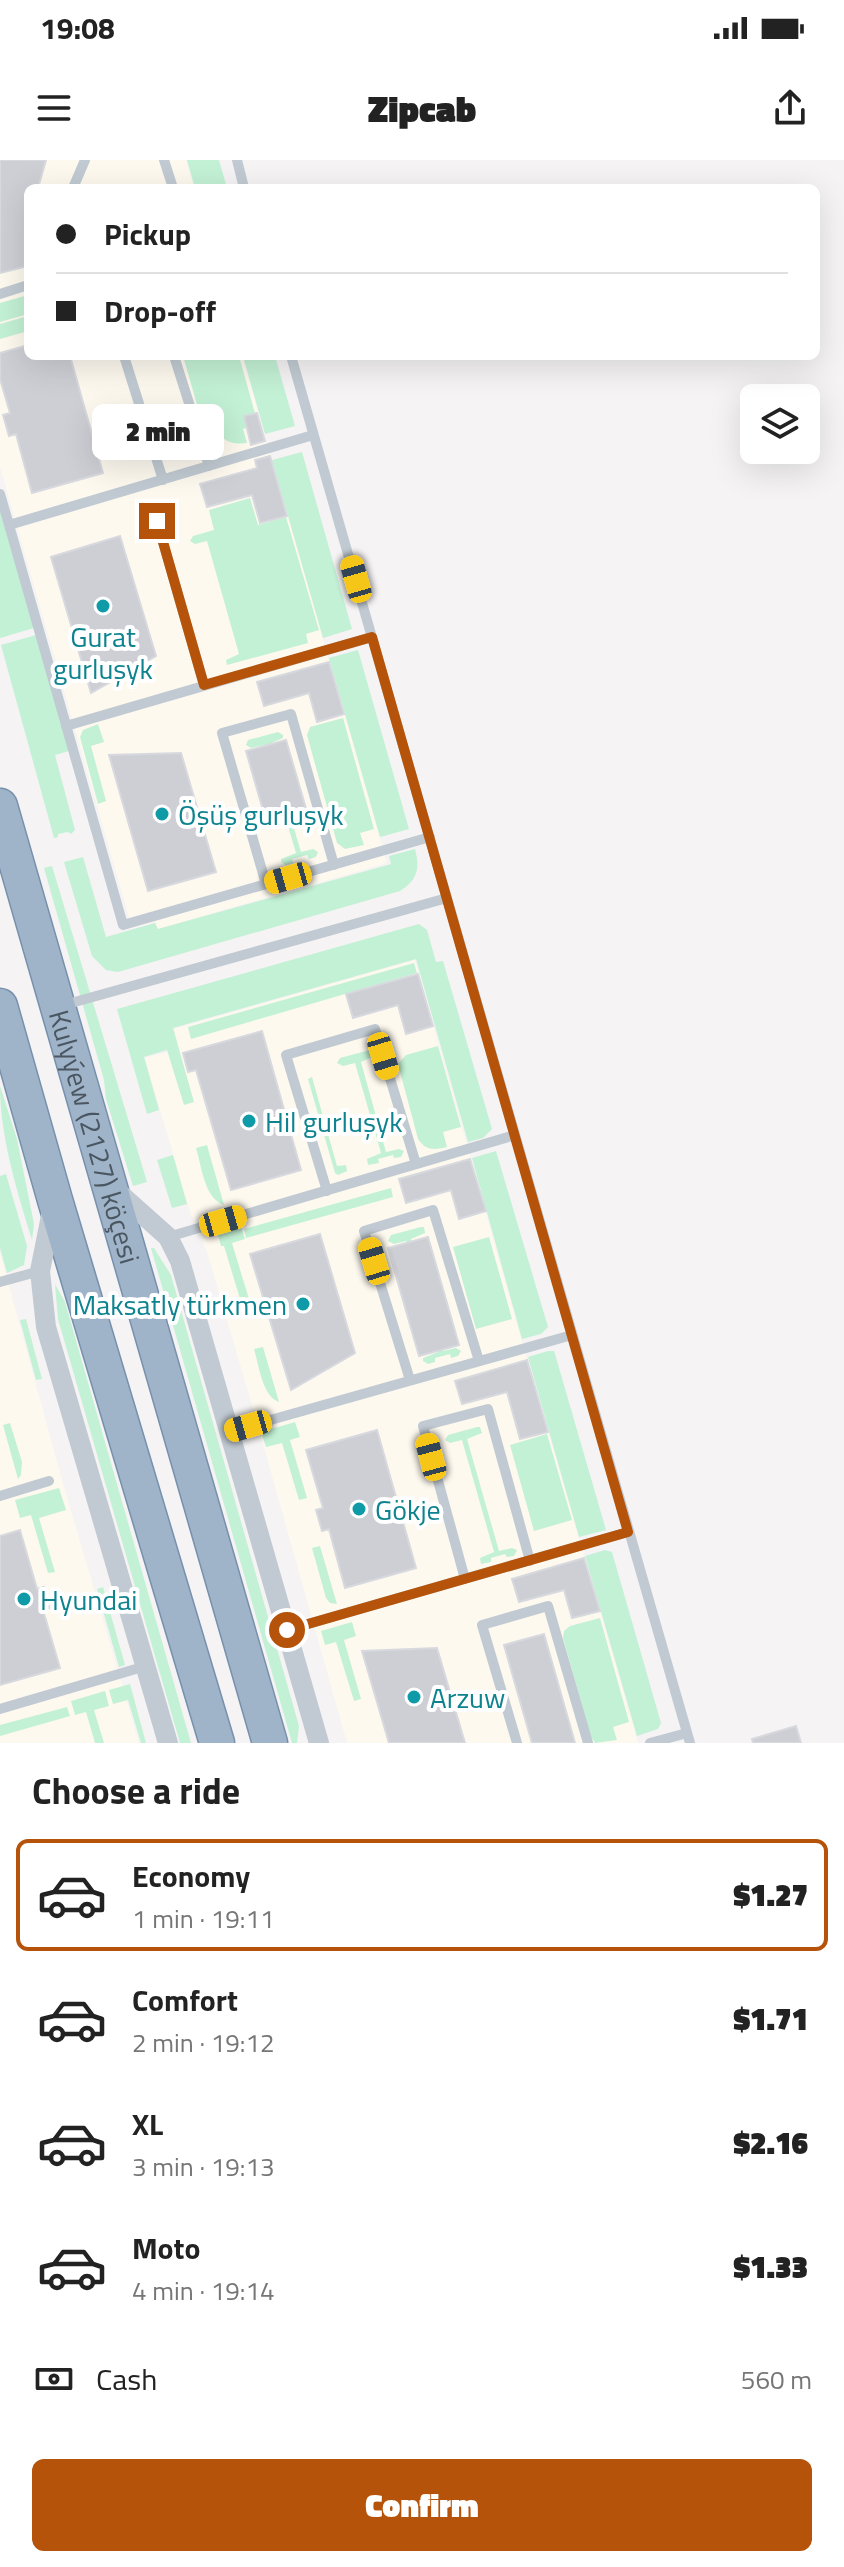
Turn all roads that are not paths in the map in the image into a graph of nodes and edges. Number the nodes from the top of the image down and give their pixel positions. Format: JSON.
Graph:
{"nodes":[{"id":1,"x":85,"y":160,"type":"edge"},
{"id":2,"x":164,"y":160,"type":"edge"},
{"id":3,"x":237,"y":160,"type":"edge"},
{"id":4,"x":75,"y":184,"type":"edge"},
{"id":5,"x":172,"y":184,"type":"edge"},
{"id":6,"x":243,"y":184,"type":"edge"},
{"id":7,"x":24,"y":286,"type":"edge"},
{"id":8,"x":0,"y":294,"type":"edge"},
{"id":9,"x":125,"y":360,"type":"edge"},
{"id":10,"x":175,"y":360,"type":"edge"},
{"id":11,"x":292,"y":360,"type":"edge"},
{"id":12,"x":313,"y":435,"type":"junction"},
{"id":13,"x":209,"y":466,"type":"junction"},
{"id":14,"x":163,"y":480,"type":"junction"},
{"id":15,"x":0,"y":494,"type":"edge"},
{"id":16,"x":157,"y":521,"type":"dead end"},
{"id":17,"x":9,"y":525,"type":"junction"},
{"id":18,"x":372,"y":637,"type":"junction"},
{"id":19,"x":204,"y":685,"type":"junction"},
{"id":20,"x":66,"y":726,"type":"junction"},
{"id":21,"x":0,"y":806,"type":"edge"},
{"id":22,"x":430,"y":837,"type":"junction"},
{"id":23,"x":334,"y":865,"type":"junction"},
{"id":24,"x":266,"y":884,"type":"junction"},
{"id":25,"x":447,"y":898,"type":"junction"},
{"id":26,"x":0,"y":1006,"type":"edge"},
{"id":27,"x":57,"y":1007,"type":"junction"},
{"id":28,"x":515,"y":1135,"type":"junction"},
{"id":29,"x":416,"y":1164,"type":"junction"},
{"id":30,"x":106,"y":1182,"type":"junction"},
{"id":31,"x":327,"y":1191,"type":"junction"},
{"id":32,"x":55,"y":1200,"type":"junction"},
{"id":33,"x":168,"y":1237,"type":"junction"},
{"id":34,"x":40,"y":1271,"type":"junction"},
{"id":35,"x":0,"y":1282,"type":"edge"},
{"id":36,"x":572,"y":1335,"type":"junction"},
{"id":37,"x":479,"y":1361,"type":"junction"},
{"id":38,"x":410,"y":1380,"type":"junction"},
{"id":39,"x":228,"y":1432,"type":"junction"},
{"id":40,"x":49,"y":1481,"type":"dead end"},
{"id":41,"x":0,"y":1496,"type":"edge"},
{"id":42,"x":628,"y":1532,"type":"junction"},
{"id":43,"x":530,"y":1561,"type":"junction"},
{"id":44,"x":465,"y":1579,"type":"junction"},
{"id":45,"x":287,"y":1630,"type":"junction"},
{"id":46,"x":146,"y":1666,"type":"junction"},
{"id":47,"x":0,"y":1709,"type":"edge"},
{"id":48,"x":688,"y":1738,"type":"edge"},
{"id":49,"x":168,"y":1743,"type":"edge"},
{"id":50,"x":217,"y":1743,"type":"edge"},
{"id":51,"x":270,"y":1743,"type":"edge"},
{"id":52,"x":319,"y":1743,"type":"edge"},
{"id":53,"x":517,"y":1743,"type":"edge"},
{"id":54,"x":588,"y":1743,"type":"edge"},
{"id":55,"x":650,"y":1743,"type":"edge"}],
"edges":[{"from":1,"to":4,"type":"lane"},
{"from":2,"to":5,"type":"lane"},
{"from":3,"to":6,"type":"lane"},
{"from":7,"to":8,"type":"lane"},
{"from":9,"to":14,"type":"lane"},
{"from":10,"to":13,"type":"lane"},
{"from":11,"to":12,"type":"lane"},
{"from":12,"to":13,"type":"lane"},
{"from":12,"to":18,"type":"lane"},
{"from":13,"to":14,"type":"lane"},
{"from":14,"to":17,"type":"lane"},
{"from":15,"to":17,"type":"lane"},
{"from":16,"to":19,"type":"lane"},
{"from":17,"to":20,"type":"lane"},
{"from":18,"to":19,"type":"lane"},
{"from":18,"to":22,"type":"lane"},
{"from":19,"to":20,"type":"lane"},
{"from":20,"to":24,"type":"lane"},
{"from":21,"to":27,"type":"highway","name":"Kulyýew (2127) köçesi"},
{"from":22,"to":23,"type":"lane"},
{"from":22,"to":25,"type":"lane"},
{"from":23,"to":24,"type":"lane"},
{"from":23,"to":24,"type":"lane"},
{"from":25,"to":27,"type":"lane"},
{"from":25,"to":28,"type":"lane"},
{"from":26,"to":32,"type":"highway","name":"Kulyýew (2127) köçesi"},
{"from":27,"to":30,"type":"highway","name":"Kulyýew (2127) köçesi"},
{"from":28,"to":29,"type":"lane"},
{"from":28,"to":36,"type":"lane"},
{"from":29,"to":31,"type":"lane"},
{"from":29,"to":31,"type":"lane"},
{"from":30,"to":33,"type":"street"},
{"from":30,"to":51,"type":"highway","name":"Kulyýew (2127) köçesi"},
{"from":31,"to":33,"type":"lane"},
{"from":32,"to":34,"type":"street"},
{"from":32,"to":50,"type":"highway","name":"Kulyýew (2127) köçesi"},
{"from":33,"to":39,"type":"street"},
{"from":34,"to":35,"type":"lane"},
{"from":34,"to":46,"type":"street"},
{"from":36,"to":37,"type":"lane"},
{"from":36,"to":42,"type":"lane"},
{"from":37,"to":38,"type":"lane"},
{"from":37,"to":38,"type":"lane"},
{"from":38,"to":39,"type":"lane"},
{"from":39,"to":45,"type":"street"},
{"from":40,"to":41,"type":"lane"},
{"from":42,"to":43,"type":"lane"},
{"from":42,"to":48,"type":"lane"},
{"from":43,"to":44,"type":"lane"},
{"from":43,"to":44,"type":"lane"},
{"from":44,"to":45,"type":"lane"},
{"from":45,"to":52,"type":"street"},
{"from":46,"to":47,"type":"lane"},
{"from":46,"to":49,"type":"street"},
{"from":48,"to":55,"type":"lane"},
{"from":53,"to":54,"type":"lane"}]}
